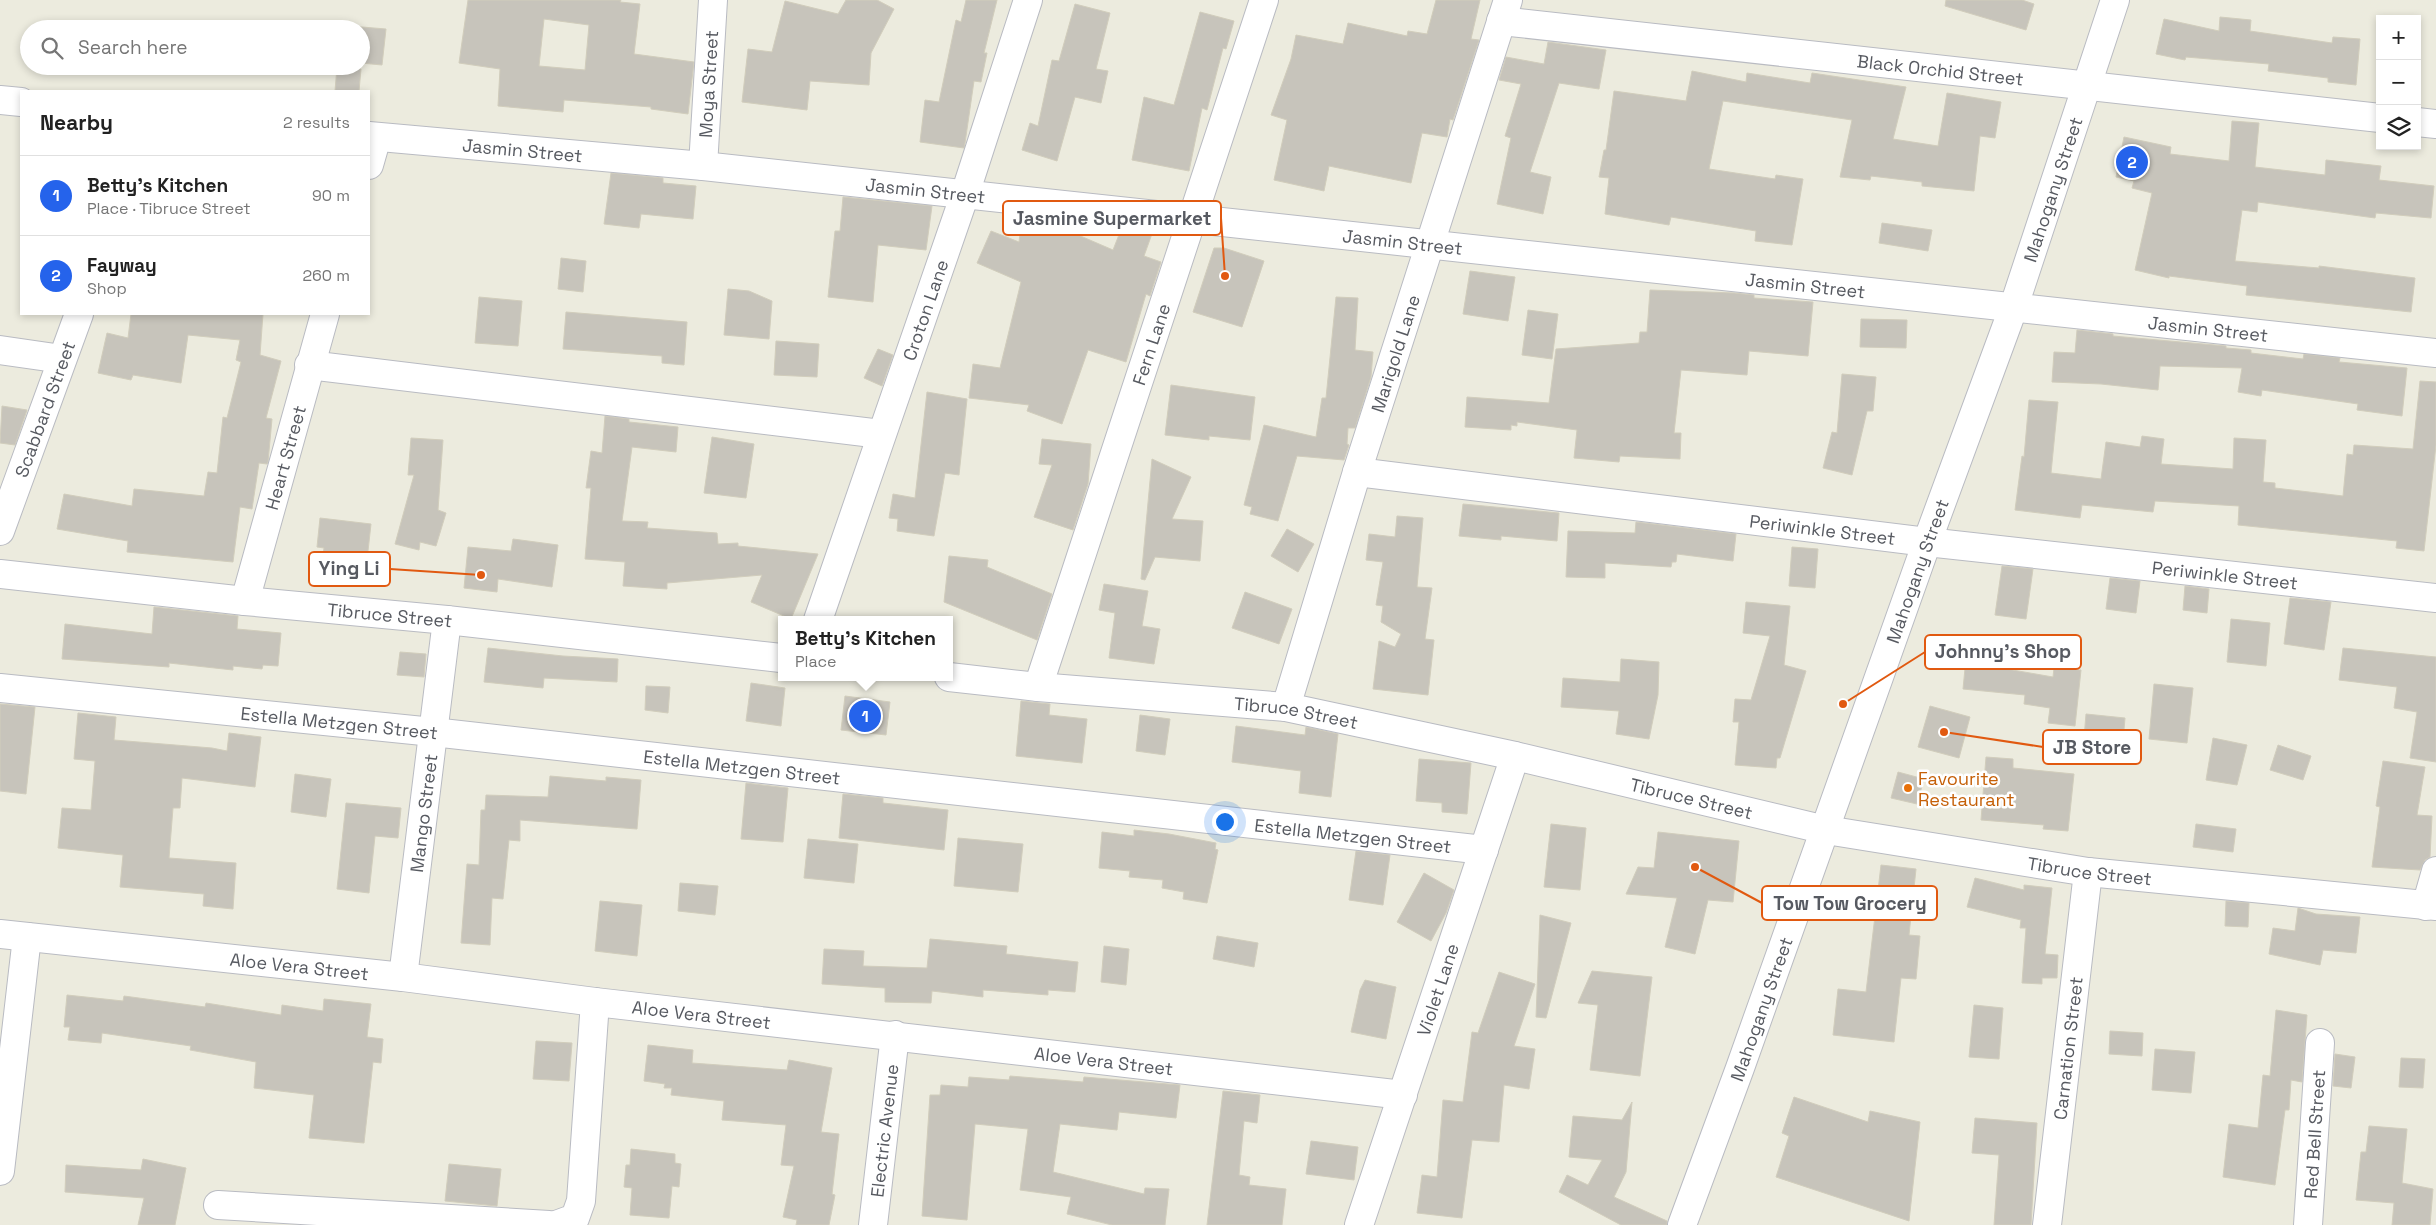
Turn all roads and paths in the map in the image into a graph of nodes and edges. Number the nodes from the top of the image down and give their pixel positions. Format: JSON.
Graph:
{"nodes":[{"id":1,"x":713,"y":0,"type":"edge"},
{"id":2,"x":1028,"y":0,"type":"edge"},
{"id":3,"x":1264,"y":0,"type":"edge"},
{"id":4,"x":2115,"y":0,"type":"edge"},
{"id":5,"x":1504,"y":10,"type":"edge"},
{"id":6,"x":2088,"y":86,"type":"junction"},
{"id":7,"x":0,"y":100,"type":"edge"},
{"id":8,"x":20,"y":102,"type":"edge"},
{"id":9,"x":2376,"y":118,"type":"edge"},
{"id":10,"x":2421,"y":122,"type":"edge"},
{"id":11,"x":2436,"y":124,"type":"edge"},
{"id":12,"x":373,"y":137,"type":"edge"},
{"id":13,"x":370,"y":158,"type":"edge"},
{"id":14,"x":703,"y":166,"type":"junction"},
{"id":15,"x":965,"y":194,"type":"junction"},
{"id":16,"x":1190,"y":220,"type":"junction"},
{"id":17,"x":1431,"y":246,"type":"junction"},
{"id":18,"x":2014,"y":306,"type":"junction"},
{"id":19,"x":79,"y":315,"type":"edge"},
{"id":20,"x":324,"y":315,"type":"edge"},
{"id":21,"x":0,"y":350,"type":"edge"},
{"id":22,"x":2436,"y":353,"type":"edge"},
{"id":23,"x":62,"y":359,"type":"junction"},
{"id":24,"x":309,"y":365,"type":"junction"},
{"id":25,"x":881,"y":434,"type":"junction"},
{"id":26,"x":1357,"y":472,"type":"junction"},
{"id":27,"x":0,"y":531,"type":"edge"},
{"id":28,"x":1927,"y":542,"type":"junction"},
{"id":29,"x":0,"y":574,"type":"edge"},
{"id":30,"x":2436,"y":598,"type":"edge"},
{"id":31,"x":245,"y":601,"type":"junction"},
{"id":32,"x":819,"y":616,"type":"edge"},
{"id":33,"x":447,"y":620,"type":"junction"},
{"id":34,"x":778,"y":658,"type":"edge"},
{"id":35,"x":953,"y":677,"type":"edge"},
{"id":36,"x":1038,"y":686,"type":"junction"},
{"id":37,"x":0,"y":688,"type":"edge"},
{"id":38,"x":1286,"y":707,"type":"junction"},
{"id":39,"x":433,"y":732,"type":"junction"},
{"id":40,"x":1515,"y":756,"type":"junction"},
{"id":41,"x":1826,"y":830,"type":"junction"},
{"id":42,"x":1484,"y":850,"type":"junction"},
{"id":43,"x":2436,"y":871,"type":"edge"},
{"id":44,"x":2088,"y":872,"type":"junction"},
{"id":45,"x":2431,"y":906,"type":"edge"},
{"id":46,"x":0,"y":934,"type":"edge"},
{"id":47,"x":27,"y":937,"type":"junction"},
{"id":48,"x":403,"y":977,"type":"junction"},
{"id":49,"x":596,"y":1002,"type":"junction"},
{"id":50,"x":894,"y":1035,"type":"junction"},
{"id":51,"x":2320,"y":1043,"type":"dead end"},
{"id":52,"x":1403,"y":1094,"type":"junction"},
{"id":53,"x":0,"y":1171,"type":"edge"},
{"id":54,"x":218,"y":1205,"type":"dead end"},
{"id":55,"x":549,"y":1225,"type":"edge"},
{"id":56,"x":556,"y":1225,"type":"edge"},
{"id":57,"x":873,"y":1225,"type":"edge"},
{"id":58,"x":1359,"y":1225,"type":"edge"},
{"id":59,"x":1682,"y":1225,"type":"edge"},
{"id":60,"x":2047,"y":1225,"type":"edge"},
{"id":61,"x":2308,"y":1225,"type":"edge"}],
"edges":[{"from":1,"to":14,"type":"street","name":"Moya Street"},
{"from":2,"to":15,"type":"street","name":"Croton Lane"},
{"from":3,"to":16,"type":"street","name":"Fern Lane"},
{"from":4,"to":6,"type":"street","name":"Mahogany Street"},
{"from":5,"to":6,"type":"street","name":"Black Orchid Street"},
{"from":5,"to":17,"type":"street","name":"Marigold Lane"},
{"from":6,"to":9,"type":"street","name":"Black Orchid Street"},
{"from":6,"to":18,"type":"street","name":"Mahogany Street"},
{"from":7,"to":8,"type":"street"},
{"from":10,"to":11,"type":"street"},
{"from":12,"to":13,"type":"street"},
{"from":12,"to":14,"type":"street","name":"Jasmin Street"},
{"from":14,"to":15,"type":"street","name":"Jasmin Street"},
{"from":15,"to":16,"type":"street","name":"Jasmin Street"},
{"from":15,"to":25,"type":"street","name":"Croton Lane"},
{"from":16,"to":17,"type":"street","name":"Jasmin Street"},
{"from":16,"to":36,"type":"street","name":"Fern Lane"},
{"from":17,"to":18,"type":"street","name":"Jasmin Street"},
{"from":17,"to":26,"type":"street","name":"Marigold Lane"},
{"from":18,"to":22,"type":"street","name":"Jasmin Street"},
{"from":18,"to":28,"type":"street","name":"Mahogany Street"},
{"from":19,"to":23,"type":"street","name":"Scabbard Street"},
{"from":20,"to":24,"type":"street","name":"Heart Street"},
{"from":21,"to":23,"type":"street"},
{"from":23,"to":27,"type":"street","name":"Scabbard Street"},
{"from":24,"to":25,"type":"street"},
{"from":24,"to":31,"type":"street","name":"Heart Street"},
{"from":25,"to":32,"type":"street","name":"Croton Lane"},
{"from":26,"to":28,"type":"street","name":"Periwinkle Street"},
{"from":26,"to":38,"type":"street","name":"Marigold Lane"},
{"from":28,"to":30,"type":"street","name":"Periwinkle Street"},
{"from":28,"to":41,"type":"street","name":"Mahogany Street"},
{"from":29,"to":31,"type":"street","name":"Tibruce Street"},
{"from":31,"to":33,"type":"street","name":"Tibruce Street"},
{"from":33,"to":34,"type":"street","name":"Tibruce Street"},
{"from":33,"to":39,"type":"street","name":"Mango Street"},
{"from":35,"to":36,"type":"street","name":"Tibruce Street"},
{"from":36,"to":38,"type":"street","name":"Tibruce Street"},
{"from":37,"to":39,"type":"street","name":"Estella Metzgen Street"},
{"from":38,"to":40,"type":"street","name":"Tibruce Street"},
{"from":39,"to":42,"type":"street","name":"Estella Metzgen Street"},
{"from":39,"to":48,"type":"street","name":"Mango Street"},
{"from":40,"to":41,"type":"street","name":"Tibruce Street"},
{"from":40,"to":42,"type":"street","name":"Violet Lane"},
{"from":41,"to":44,"type":"street","name":"Tibruce Street"},
{"from":41,"to":59,"type":"street","name":"Mahogany Street"},
{"from":42,"to":52,"type":"street","name":"Violet Lane"},
{"from":43,"to":45,"type":"street"},
{"from":44,"to":45,"type":"street","name":"Tibruce Street"},
{"from":44,"to":60,"type":"street","name":"Carnation Street"},
{"from":46,"to":47,"type":"street","name":"Aloe Vera Street"},
{"from":47,"to":48,"type":"street","name":"Aloe Vera Street"},
{"from":47,"to":53,"type":"street"},
{"from":48,"to":49,"type":"street","name":"Aloe Vera Street"},
{"from":49,"to":50,"type":"street","name":"Aloe Vera Street"},
{"from":49,"to":56,"type":"street"},
{"from":50,"to":52,"type":"street","name":"Aloe Vera Street"},
{"from":50,"to":57,"type":"street","name":"Electric Avenue"},
{"from":51,"to":61,"type":"street","name":"Red Bell Street"},
{"from":52,"to":58,"type":"street","name":"Violet Lane"},
{"from":54,"to":55,"type":"street"}]}
